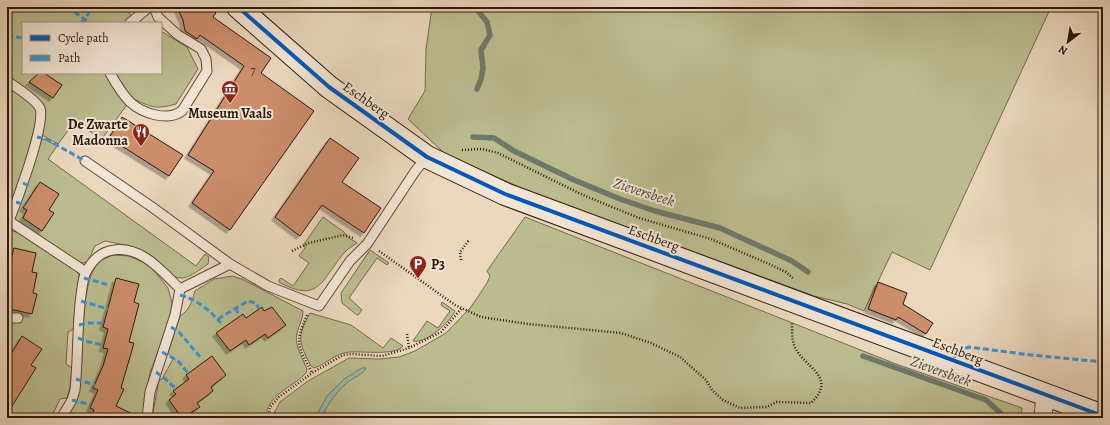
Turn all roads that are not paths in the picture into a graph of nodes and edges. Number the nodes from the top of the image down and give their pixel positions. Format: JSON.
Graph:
{"nodes":[{"id":1,"x":149,"y":7,"type":"edge"},
{"id":2,"x":154,"y":7,"type":"edge"},
{"id":3,"x":238,"y":7,"type":"edge"},
{"id":4,"x":131,"y":22,"type":"edge"},
{"id":5,"x":111,"y":74,"type":"edge"},
{"id":6,"x":7,"y":81,"type":"edge"},
{"id":7,"x":427,"y":157,"type":"junction"},
{"id":8,"x":85,"y":161,"type":"dead end"},
{"id":9,"x":8,"y":224,"type":"edge"},
{"id":10,"x":230,"y":264,"type":"junction"},
{"id":11,"x":86,"y":272,"type":"junction"},
{"id":12,"x":180,"y":289,"type":"junction"},
{"id":13,"x":7,"y":318,"type":"edge"},
{"id":14,"x":18,"y":318,"type":"dead end"},
{"id":15,"x":1045,"y":395,"type":"junction"},
{"id":16,"x":1103,"y":416,"type":"edge"},
{"id":17,"x":61,"y":418,"type":"edge"},
{"id":18,"x":147,"y":418,"type":"edge"},
{"id":19,"x":1043,"y":418,"type":"edge"}],
"edges":[{"from":1,"to":4,"type":"lane"},
{"from":2,"to":5,"type":"lane"},
{"from":3,"to":7,"type":"street","name":"Eschberg"},
{"from":6,"to":9,"type":"lane"},
{"from":7,"to":10,"type":"lane"},
{"from":7,"to":15,"type":"street","name":"Eschberg"},
{"from":8,"to":10,"type":"lane"},
{"from":9,"to":11,"type":"lane"},
{"from":10,"to":12,"type":"lane"},
{"from":11,"to":12,"type":"lane"},
{"from":11,"to":17,"type":"lane"},
{"from":12,"to":18,"type":"lane"},
{"from":13,"to":14,"type":"lane"},
{"from":15,"to":16,"type":"street","name":"Eschberg"},
{"from":15,"to":19,"type":"street"}]}
